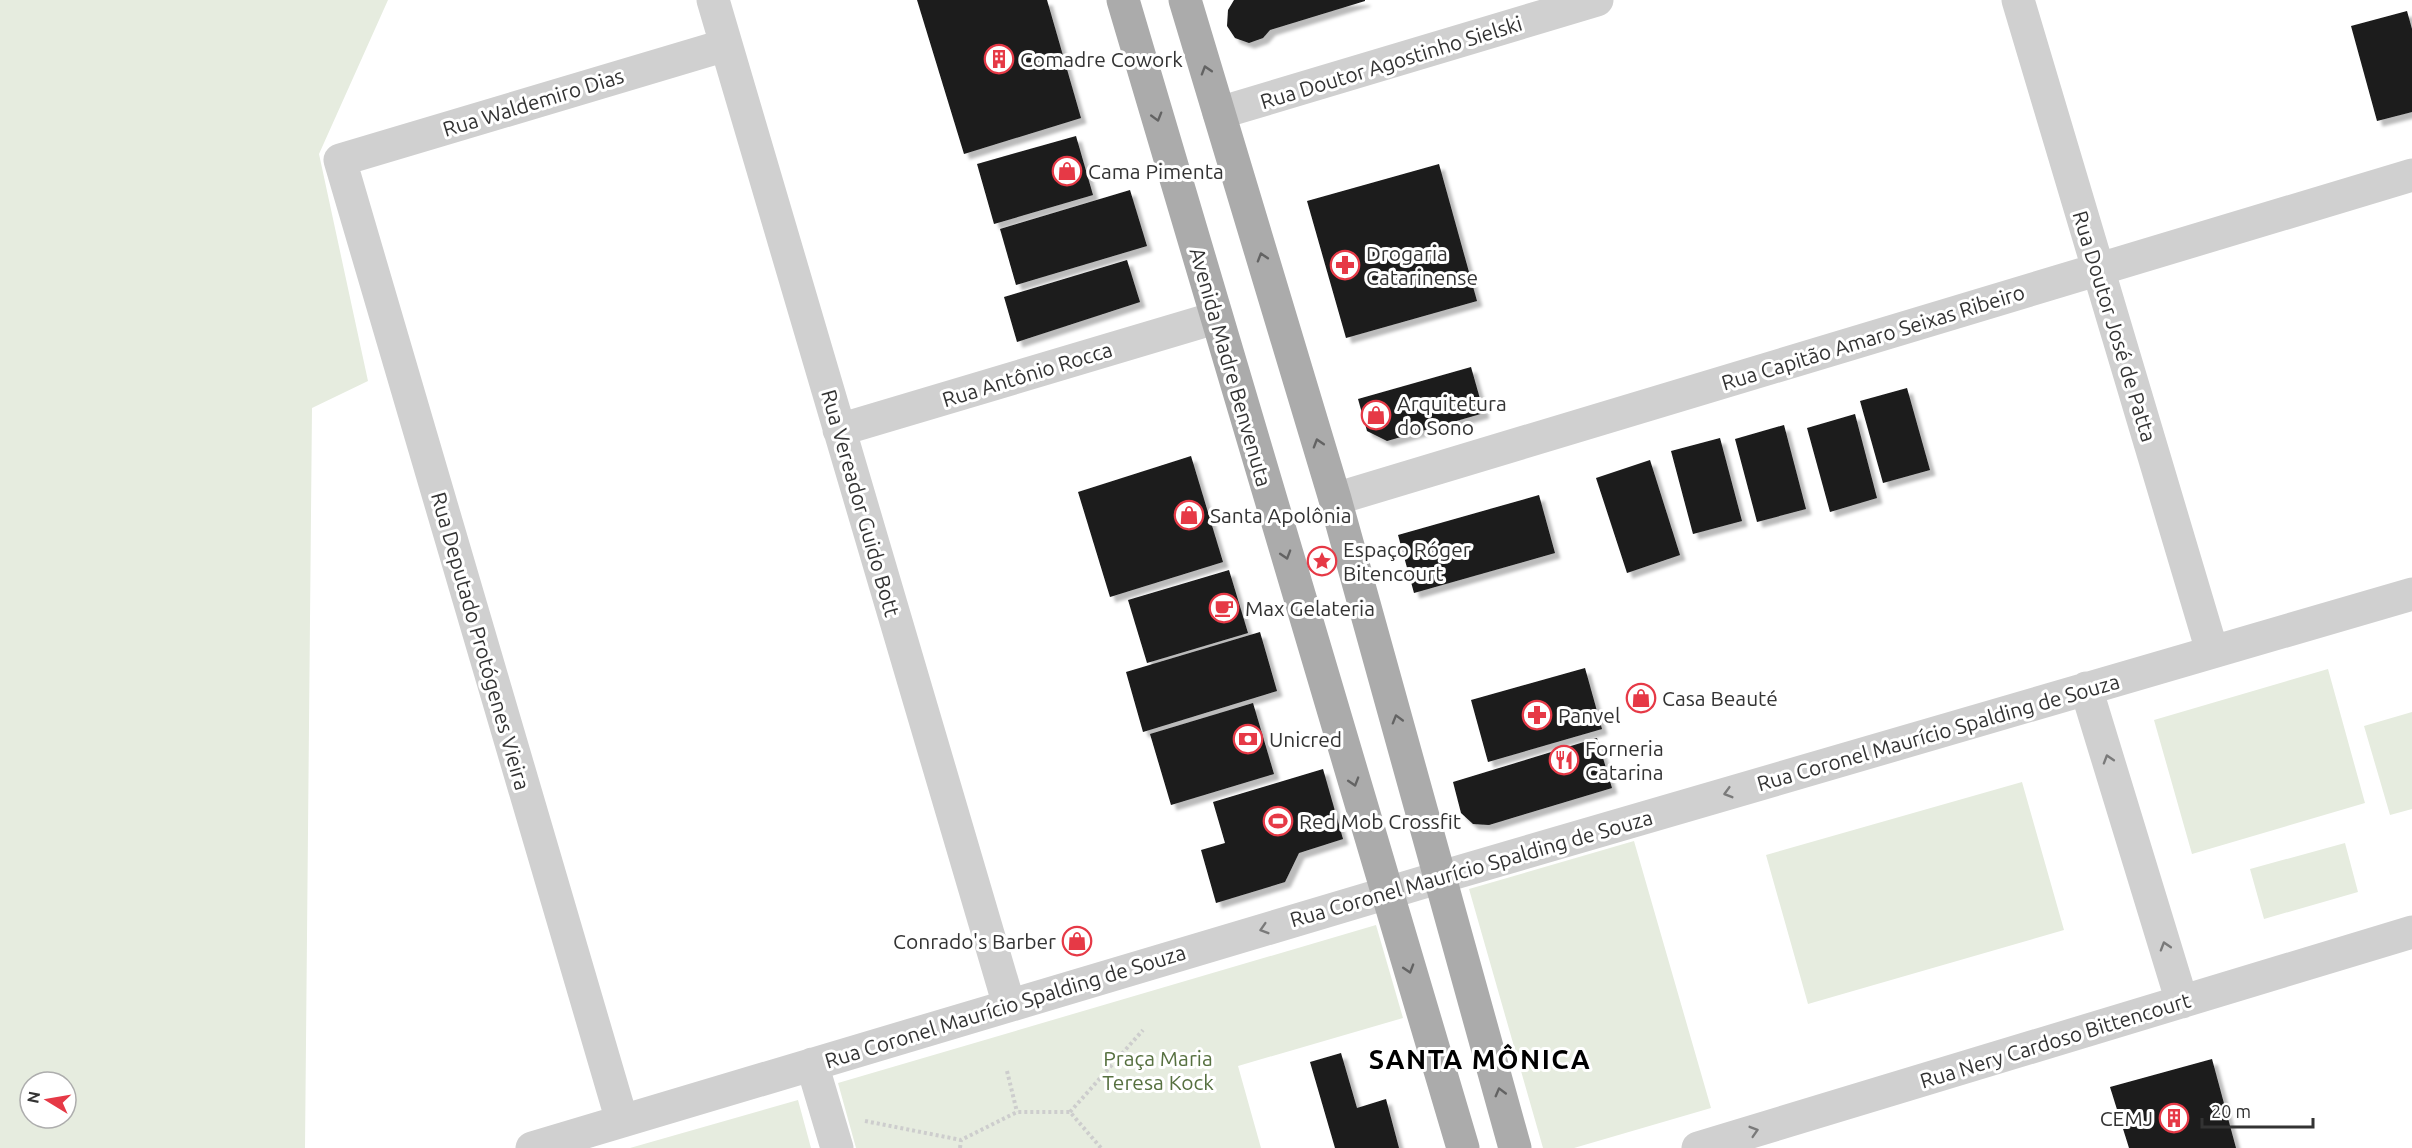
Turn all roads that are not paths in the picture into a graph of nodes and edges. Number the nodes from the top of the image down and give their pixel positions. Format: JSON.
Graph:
{"nodes":[{"id":1,"x":713,"y":0,"type":"edge"},
{"id":2,"x":1123,"y":0,"type":"edge"},
{"id":3,"x":1185,"y":0,"type":"edge"},
{"id":4,"x":1596,"y":0,"type":"edge"},
{"id":5,"x":2018,"y":0,"type":"edge"},
{"id":6,"x":726,"y":45,"type":"junction"},
{"id":7,"x":1219,"y":113,"type":"junction"},
{"id":8,"x":340,"y":160,"type":"joint"},
{"id":9,"x":2412,"y":176,"type":"edge"},
{"id":10,"x":2098,"y":269,"type":"junction"},
{"id":11,"x":1215,"y":318,"type":"junction"},
{"id":12,"x":839,"y":430,"type":"junction"},
{"id":13,"x":1335,"y":499,"type":"junction"},
{"id":14,"x":2412,"y":594,"type":"edge"},
{"id":15,"x":2212,"y":651,"type":"junction"},
{"id":16,"x":2086,"y":688,"type":"junction"},
{"id":17,"x":1441,"y":877,"type":"junction"},
{"id":18,"x":1387,"y":893,"type":"junction"},
{"id":19,"x":2412,"y":932,"type":"edge"},
{"id":20,"x":2182,"y":1002,"type":"junction"},
{"id":21,"x":1009,"y":1005,"type":"junction"},
{"id":22,"x":812,"y":1064,"type":"junction"},
{"id":23,"x":622,"y":1121,"type":"junction"},
{"id":24,"x":532,"y":1148,"type":"edge"},
{"id":25,"x":837,"y":1148,"type":"edge"},
{"id":26,"x":1463,"y":1148,"type":"edge"},
{"id":27,"x":1515,"y":1148,"type":"edge"},
{"id":28,"x":1698,"y":1148,"type":"edge"}],
"edges":[{"from":1,"to":6,"type":"street","name":"Rua Vereador Guido Bott"},
{"from":2,"to":11,"type":"main road","name":"Avenida Madre Benvenuta","one_way":true},
{"from":7,"to":3,"type":"main road","one_way":true},
{"from":4,"to":7,"type":"street","name":"Rua Doutor Agostinho Sielski"},
{"from":5,"to":10,"type":"street","name":"Rua Doutor José de Patta"},
{"from":6,"to":8,"type":"street","name":"Rua Waldemiro Dias"},
{"from":6,"to":12,"type":"street","name":"Rua Vereador Guido Bott"},
{"from":13,"to":7,"type":"main road","one_way":true},
{"from":8,"to":23,"type":"street","name":"Rua Deputado Protógenes Vieira"},
{"from":9,"to":10,"type":"street","name":"Rua Capitão Amaro Seixas Ribeiro"},
{"from":10,"to":13,"type":"street","name":"Rua Capitão Amaro Seixas Ribeiro"},
{"from":10,"to":15,"type":"street","name":"Rua Doutor José de Patta"},
{"from":11,"to":12,"type":"street","name":"Rua Antônio Rocca"},
{"from":11,"to":18,"type":"main road","name":"Avenida Madre Benvenuta","one_way":true},
{"from":12,"to":21,"type":"street","name":"Rua Vereador Guido Bott"},
{"from":17,"to":13,"type":"main road","one_way":true},
{"from":14,"to":15,"type":"street","name":"Rua Coronel Maurício Spalding de Souza"},
{"from":15,"to":16,"type":"street","name":"Rua Coronel Maurício Spalding de Souza"},
{"from":16,"to":17,"type":"street","name":"Rua Coronel Maurício Spalding de Souza","one_way":true},
{"from":20,"to":16,"type":"street","one_way":true},
{"from":17,"to":18,"type":"street","name":"Rua Coronel Maurício Spalding de Souza"},
{"from":27,"to":17,"type":"main road","one_way":true},
{"from":18,"to":21,"type":"street","name":"Rua Coronel Maurício Spalding de Souza","one_way":true},
{"from":18,"to":26,"type":"main road","name":"Avenida Madre Benvenuta","one_way":true},
{"from":19,"to":20,"type":"street","name":"Rua Nery Cardoso Bittencourt"},
{"from":28,"to":20,"type":"street","name":"Rua Nery Cardoso Bittencourt","one_way":true},
{"from":21,"to":22,"type":"street","name":"Rua Coronel Maurício Spalding de Souza"},
{"from":22,"to":23,"type":"street","name":"Rua Coronel Maurício Spalding de Souza"},
{"from":22,"to":25,"type":"street"},
{"from":23,"to":24,"type":"street","name":"Rua Coronel Maurício Spalding de Souza"}]}
